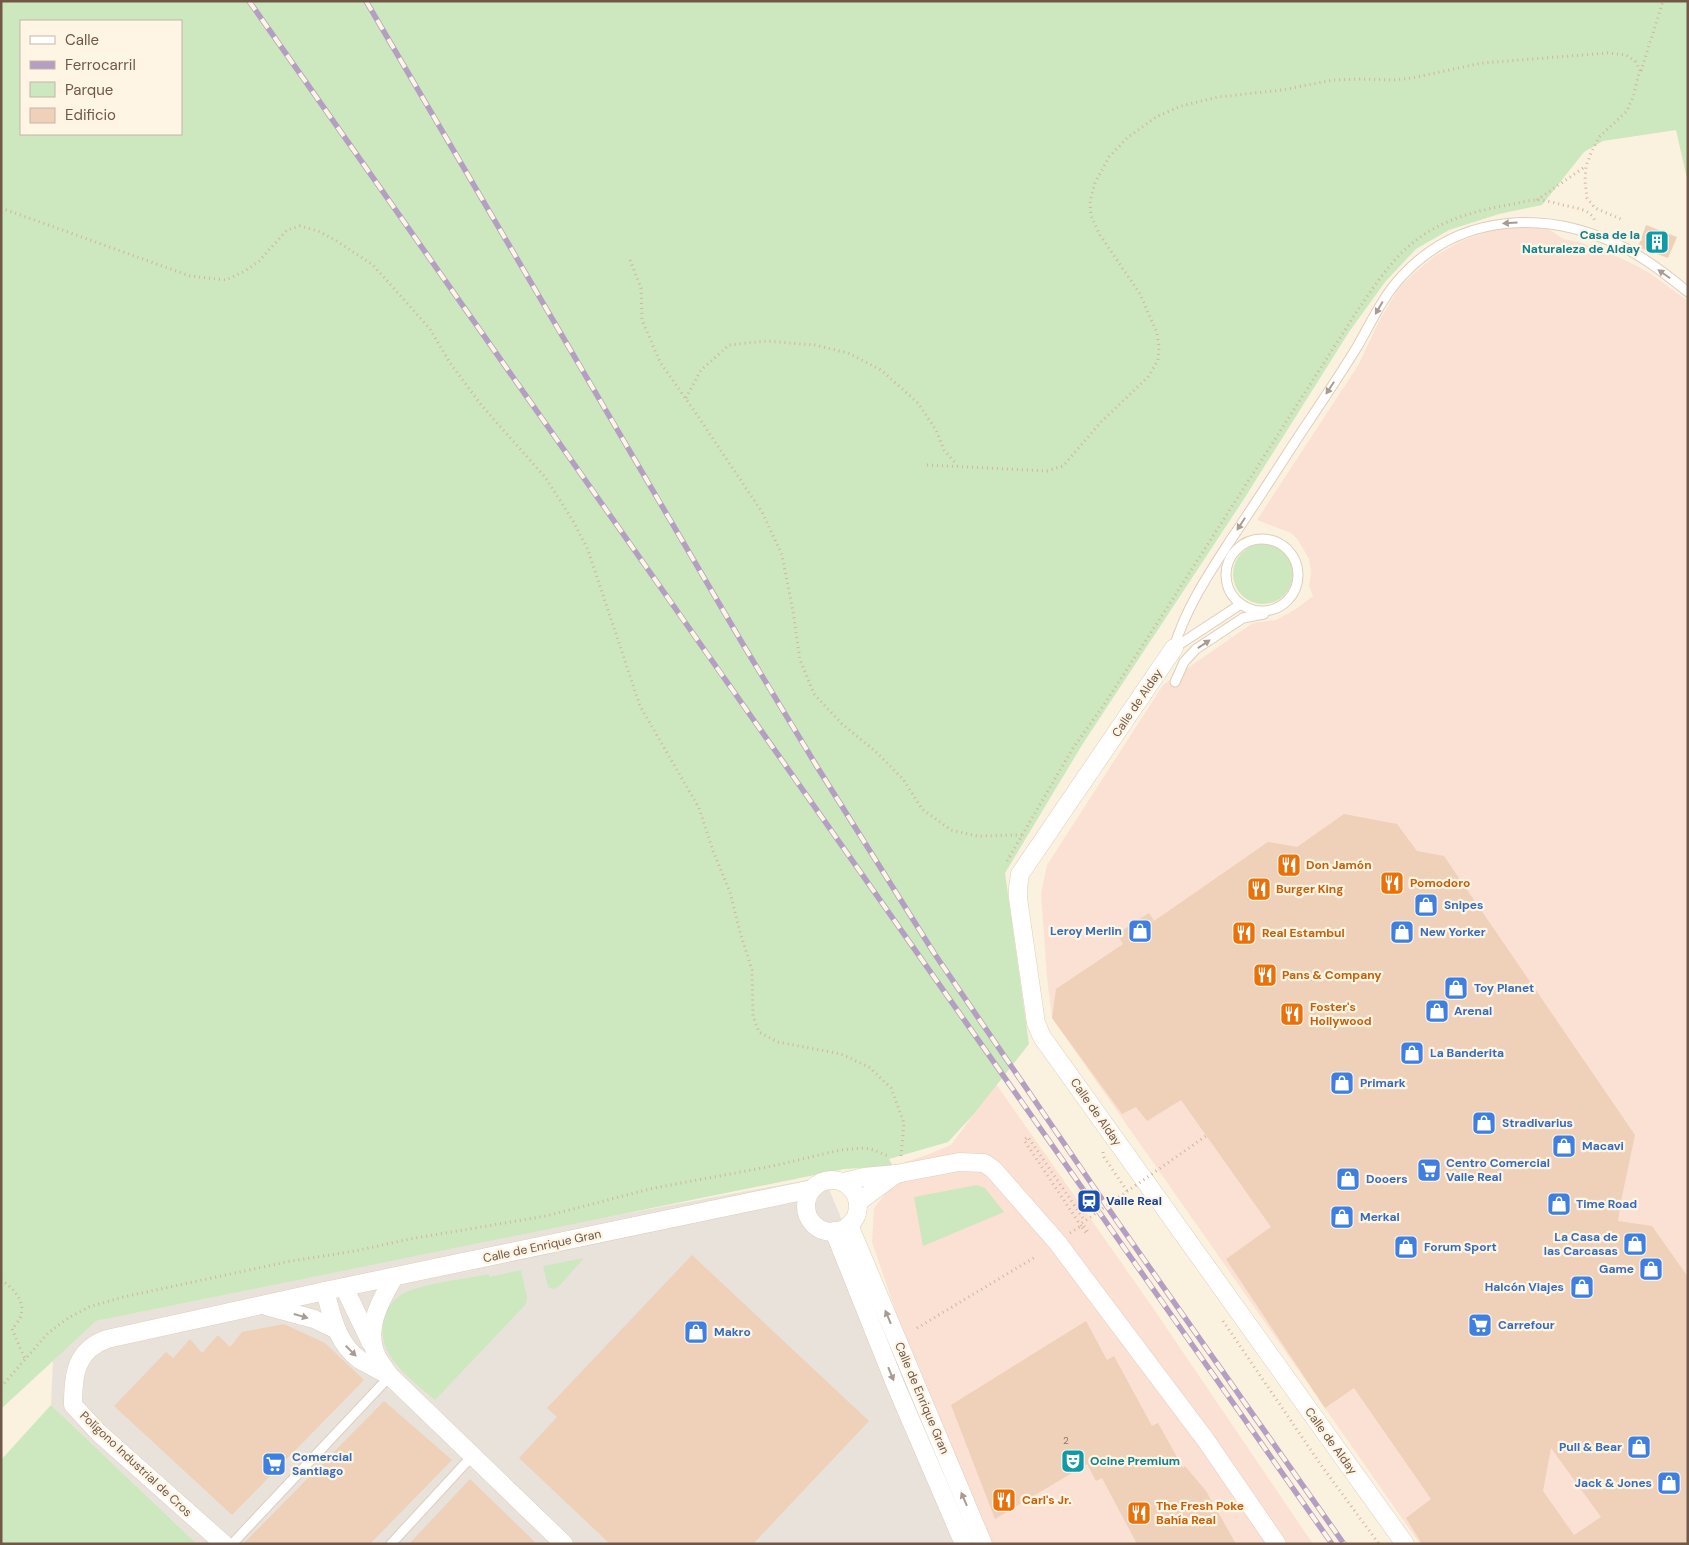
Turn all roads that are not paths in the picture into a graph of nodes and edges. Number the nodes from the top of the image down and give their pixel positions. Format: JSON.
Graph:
{"nodes":[{"id":1,"x":1688,"y":292,"type":"edge"},
{"id":2,"x":1232,"y":555,"type":"junction"},
{"id":3,"x":1209,"y":573,"type":"junction"},
{"id":4,"x":1241,"y":604,"type":"junction"},
{"id":5,"x":1275,"y":608,"type":"junction"},
{"id":6,"x":1174,"y":648,"type":"junction"},
{"id":7,"x":1175,"y":682,"type":"dead end"},
{"id":8,"x":895,"y":1164,"type":"junction"},
{"id":9,"x":843,"y":1182,"type":"junction"},
{"id":10,"x":812,"y":1189,"type":"junction"},
{"id":11,"x":760,"y":1201,"type":"junction"},
{"id":12,"x":858,"y":1202,"type":"junction"},
{"id":13,"x":808,"y":1214,"type":"junction"},
{"id":14,"x":842,"y":1228,"type":"junction"},
{"id":15,"x":394,"y":1277,"type":"junction"},
{"id":16,"x":344,"y":1288,"type":"junction"},
{"id":17,"x":325,"y":1291,"type":"junction"},
{"id":18,"x":263,"y":1305,"type":"junction"},
{"id":19,"x":337,"y":1330,"type":"junction"},
{"id":20,"x":374,"y":1348,"type":"junction"},
{"id":21,"x":390,"y":1376,"type":"junction"},
{"id":22,"x":473,"y":1455,"type":"junction"},
{"id":23,"x":224,"y":1544,"type":"edge"},
{"id":24,"x":232,"y":1544,"type":"edge"},
{"id":25,"x":390,"y":1544,"type":"edge"},
{"id":26,"x":564,"y":1544,"type":"edge"},
{"id":27,"x":964,"y":1544,"type":"edge"},
{"id":28,"x":983,"y":1544,"type":"edge"},
{"id":29,"x":1277,"y":1544,"type":"edge"},
{"id":30,"x":1405,"y":1544,"type":"edge"}],
"edges":[{"from":1,"to":3,"type":"lane","one_way":true},
{"from":2,"to":3,"type":"lane"},
{"from":2,"to":4,"type":"lane"},
{"from":2,"to":5,"type":"lane"},
{"from":3,"to":6,"type":"lane"},
{"from":4,"to":5,"type":"lane"},
{"from":4,"to":6,"type":"lane"},
{"from":7,"to":5,"type":"lane","one_way":true},
{"from":6,"to":30,"type":"street","name":"Calle de Alday"},
{"from":8,"to":9,"type":"street"},
{"from":8,"to":12,"type":"street"},
{"from":8,"to":29,"type":"street"},
{"from":9,"to":10,"type":"street"},
{"from":9,"to":12,"type":"street"},
{"from":10,"to":11,"type":"street","name":"Calle de Enrique Gran"},
{"from":10,"to":13,"type":"street"},
{"from":11,"to":13,"type":"street","name":"Calle de Enrique Gran"},
{"from":11,"to":15,"type":"street","name":"Calle de Enrique Gran"},
{"from":12,"to":14,"type":"street"},
{"from":13,"to":14,"type":"street"},
{"from":14,"to":27,"type":"street","name":"Calle de Enrique Gran","one_way":true},
{"from":28,"to":14,"type":"street","name":"Calle de Enrique Gran","one_way":true},
{"from":15,"to":16,"type":"street","name":"Calle de Enrique Gran"},
{"from":15,"to":20,"type":"street"},
{"from":16,"to":17,"type":"street","name":"Calle de Enrique Gran"},
{"from":16,"to":20,"type":"street"},
{"from":17,"to":18,"type":"street","name":"Polígono Industrial de Cros"},
{"from":17,"to":19,"type":"street"},
{"from":18,"to":19,"type":"street","name":"Polígono Industrial de Cros","one_way":true},
{"from":18,"to":23,"type":"street","name":"Polígono Industrial de Cros"},
{"from":19,"to":21,"type":"street","one_way":true},
{"from":20,"to":21,"type":"street"},
{"from":21,"to":22,"type":"street"},
{"from":21,"to":24,"type":"lane"},
{"from":22,"to":25,"type":"lane"},
{"from":22,"to":26,"type":"street"}]}
